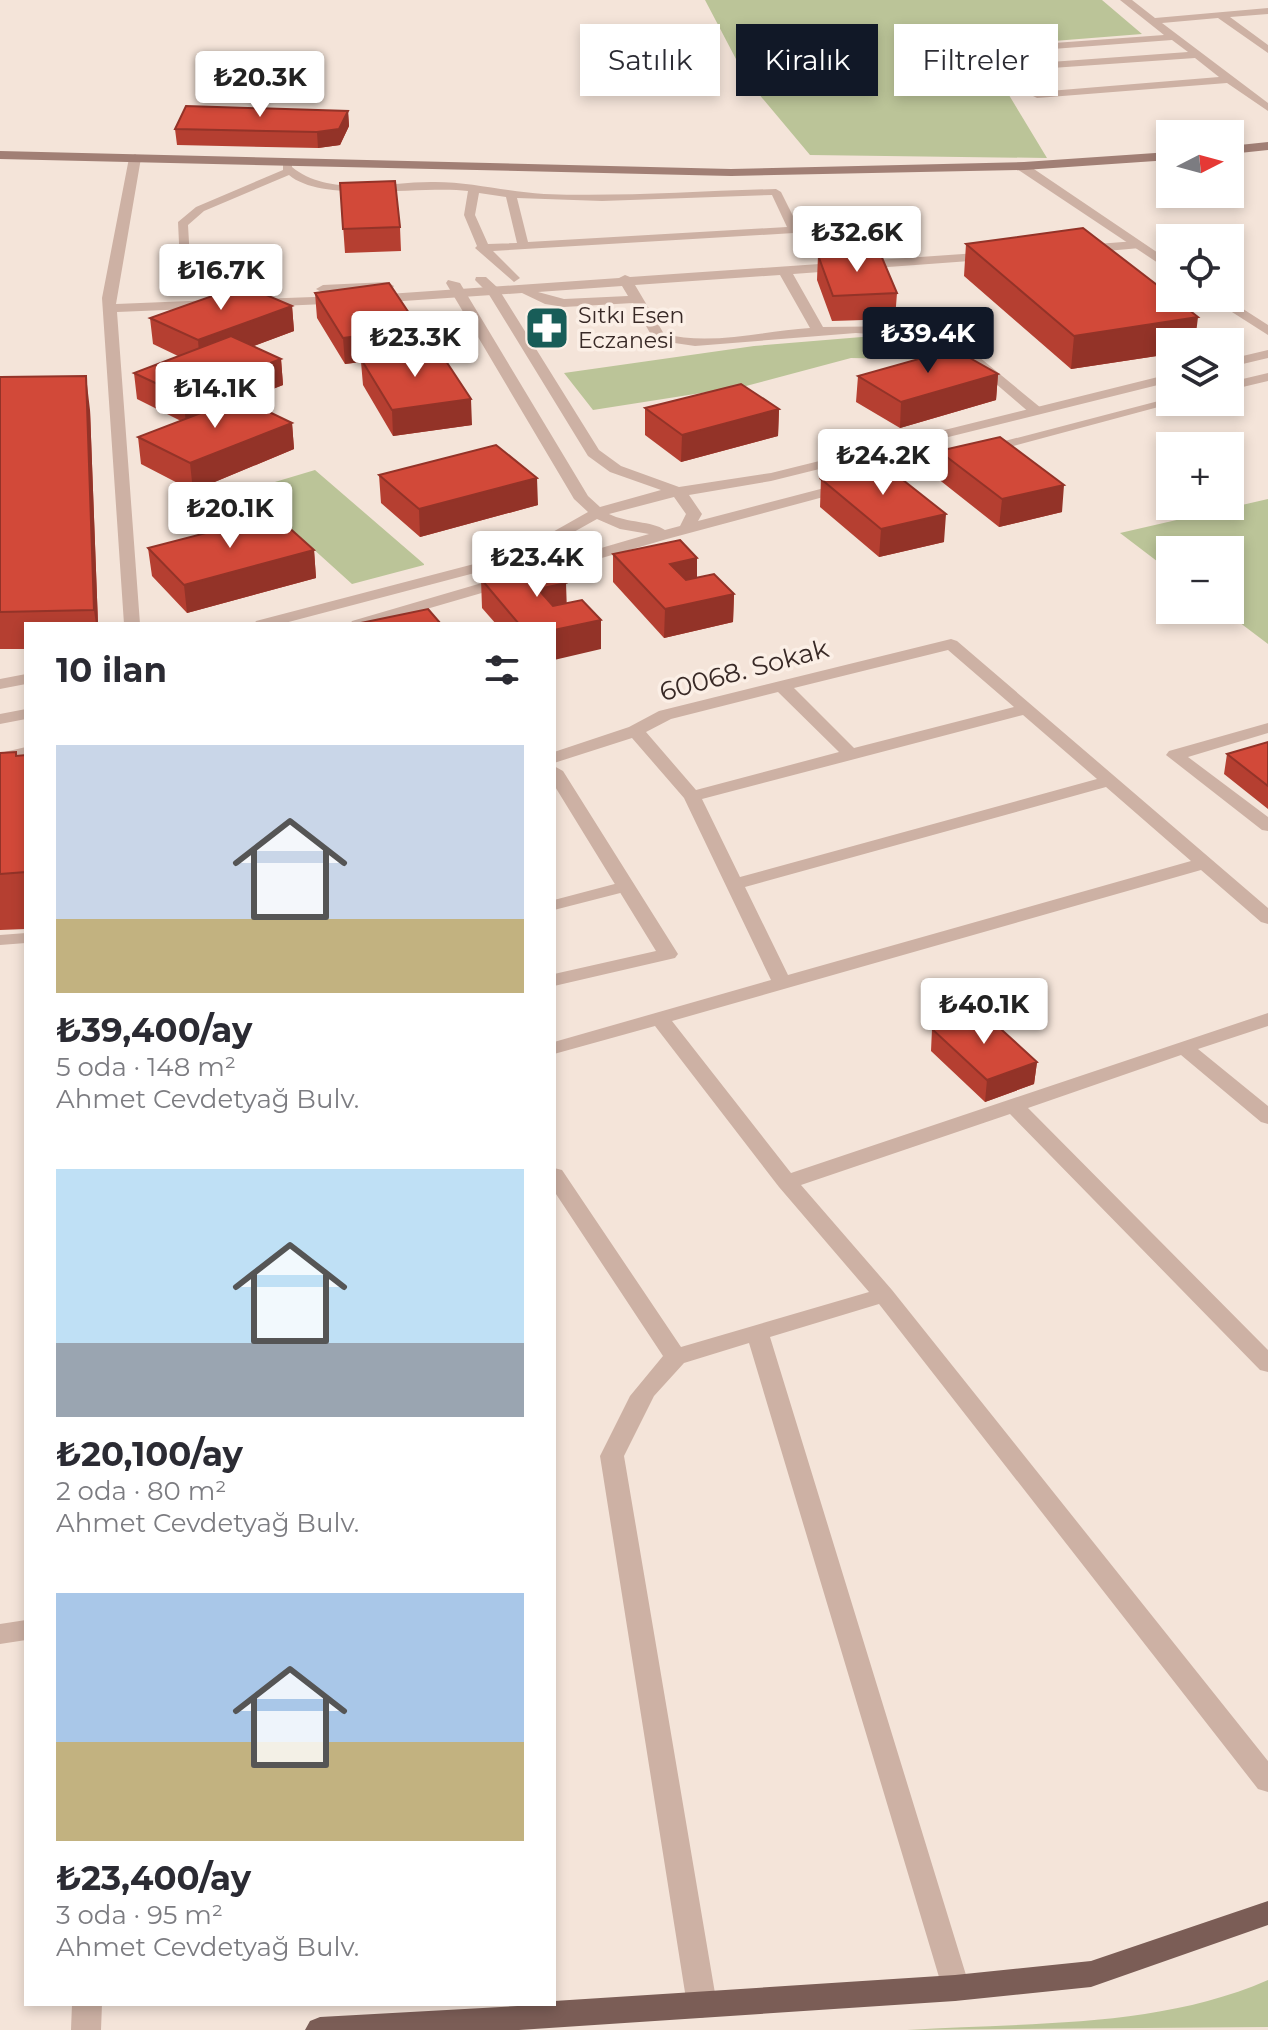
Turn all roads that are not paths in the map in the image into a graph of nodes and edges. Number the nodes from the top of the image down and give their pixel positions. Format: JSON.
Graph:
{"nodes":[{"id":1,"x":1153,"y":0,"type":"edge"},
{"id":2,"x":1126,"y":1,"type":"edge"},
{"id":3,"x":1268,"y":11,"type":"edge"},
{"id":4,"x":1220,"y":15,"type":"junction"},
{"id":5,"x":1151,"y":21,"type":"junction"},
{"id":6,"x":1174,"y":37,"type":"junction"},
{"id":7,"x":1058,"y":46,"type":"edge"},
{"id":8,"x":1268,"y":50,"type":"edge"},
{"id":9,"x":1198,"y":55,"type":"junction"},
{"id":10,"x":1058,"y":65,"type":"edge"},
{"id":11,"x":1231,"y":79,"type":"junction"},
{"id":12,"x":1058,"y":93,"type":"edge"},
{"id":13,"x":1268,"y":108,"type":"edge"},
{"id":14,"x":1268,"y":146,"type":"edge"},
{"id":15,"x":1244,"y":149,"type":"edge"},
{"id":16,"x":0,"y":155,"type":"edge"},
{"id":17,"x":1156,"y":157,"type":"edge"},
{"id":18,"x":135,"y":158,"type":"junction"},
{"id":19,"x":419,"y":166,"type":"junction"},
{"id":20,"x":1021,"y":166,"type":"junction"},
{"id":21,"x":288,"y":167,"type":"junction"},
{"id":22,"x":438,"y":167,"type":"junction"},
{"id":23,"x":417,"y":185,"type":"junction"},
{"id":24,"x":436,"y":185,"type":"junction"},
{"id":25,"x":474,"y":190,"type":"junction"},
{"id":26,"x":511,"y":195,"type":"junction"},
{"id":27,"x":1121,"y":236,"type":"junction"},
{"id":28,"x":1136,"y":245,"type":"junction"},
{"id":29,"x":523,"y":246,"type":"junction"},
{"id":30,"x":481,"y":248,"type":"junction"},
{"id":31,"x":1156,"y":258,"type":"edge"},
{"id":32,"x":236,"y":265,"type":"dead end"},
{"id":33,"x":784,"y":270,"type":"junction"},
{"id":34,"x":514,"y":278,"type":"junction"},
{"id":35,"x":625,"y":279,"type":"junction"},
{"id":36,"x":481,"y":280,"type":"junction"},
{"id":37,"x":458,"y":288,"type":"junction"},
{"id":38,"x":525,"y":289,"type":"junction"},
{"id":39,"x":493,"y":291,"type":"junction"},
{"id":40,"x":218,"y":293,"type":"edge"},
{"id":41,"x":248,"y":298,"type":"edge"},
{"id":42,"x":637,"y":299,"type":"junction"},
{"id":43,"x":109,"y":303,"type":"junction"},
{"id":44,"x":232,"y":304,"type":"edge"},
{"id":45,"x":1239,"y":312,"type":"edge"},
{"id":46,"x":819,"y":331,"type":"junction"},
{"id":47,"x":1268,"y":331,"type":"edge"},
{"id":48,"x":1268,"y":354,"type":"edge"},
{"id":49,"x":1244,"y":360,"type":"edge"},
{"id":50,"x":1268,"y":377,"type":"edge"},
{"id":51,"x":1156,"y":381,"type":"edge"},
{"id":52,"x":1244,"y":383,"type":"edge"},
{"id":53,"x":1156,"y":406,"type":"edge"},
{"id":54,"x":1036,"y":411,"type":"junction"},
{"id":55,"x":678,"y":491,"type":"junction"},
{"id":56,"x":597,"y":514,"type":"junction"},
{"id":57,"x":680,"y":529,"type":"junction"},
{"id":58,"x":132,"y":622,"type":"edge"},
{"id":59,"x":270,"y":622,"type":"edge"},
{"id":60,"x":365,"y":622,"type":"edge"},
{"id":61,"x":24,"y":679,"type":"edge"},
{"id":62,"x":0,"y":684,"type":"edge"},
{"id":63,"x":782,"y":686,"type":"junction"},
{"id":64,"x":1026,"y":709,"type":"junction"},
{"id":65,"x":24,"y":714,"type":"edge"},
{"id":66,"x":0,"y":719,"type":"edge"},
{"id":67,"x":1268,"y":728,"type":"edge"},
{"id":68,"x":635,"y":731,"type":"junction"},
{"id":69,"x":24,"y":752,"type":"edge"},
{"id":70,"x":851,"y":755,"type":"junction"},
{"id":71,"x":556,"y":757,"type":"edge"},
{"id":72,"x":0,"y":758,"type":"edge"},
{"id":73,"x":556,"y":774,"type":"edge"},
{"id":74,"x":1110,"y":781,"type":"junction"},
{"id":75,"x":692,"y":796,"type":"junction"},
{"id":76,"x":1268,"y":826,"type":"edge"},
{"id":77,"x":1205,"y":863,"type":"junction"},
{"id":78,"x":734,"y":884,"type":"junction"},
{"id":79,"x":626,"y":886,"type":"junction"},
{"id":80,"x":556,"y":904,"type":"edge"},
{"id":81,"x":1268,"y":918,"type":"edge"},
{"id":82,"x":24,"y":938,"type":"edge"},
{"id":83,"x":0,"y":940,"type":"edge"},
{"id":84,"x":556,"y":980,"type":"edge"},
{"id":85,"x":782,"y":983,"type":"junction"},
{"id":86,"x":660,"y":1018,"type":"junction"},
{"id":87,"x":1268,"y":1019,"type":"edge"},
{"id":88,"x":556,"y":1047,"type":"edge"},
{"id":89,"x":1184,"y":1048,"type":"junction"},
{"id":90,"x":1013,"y":1105,"type":"junction"},
{"id":91,"x":1268,"y":1117,"type":"edge"},
{"id":92,"x":556,"y":1178,"type":"edge"},
{"id":93,"x":787,"y":1182,"type":"junction"},
{"id":94,"x":884,"y":1295,"type":"junction"},
{"id":95,"x":757,"y":1333,"type":"junction"},
{"id":96,"x":676,"y":1357,"type":"junction"},
{"id":97,"x":1268,"y":1364,"type":"edge"},
{"id":98,"x":24,"y":1630,"type":"edge"},
{"id":99,"x":0,"y":1634,"type":"edge"},
{"id":100,"x":1268,"y":1781,"type":"edge"},
{"id":101,"x":1268,"y":1913,"type":"edge"},
{"id":102,"x":955,"y":1988,"type":"junction"},
{"id":103,"x":702,"y":2005,"type":"junction"},
{"id":104,"x":87,"y":2006,"type":"edge"},
{"id":105,"x":458,"y":2013,"type":"edge"},
{"id":106,"x":86,"y":2030,"type":"edge"},
{"id":107,"x":320,"y":2030,"type":"edge"}],
"edges":[{"from":1,"to":2,"type":"street"},
{"from":2,"to":5,"type":"street"},
{"from":3,"to":4,"type":"street"},
{"from":4,"to":5,"type":"street"},
{"from":4,"to":8,"type":"street"},
{"from":5,"to":6,"type":"street"},
{"from":6,"to":7,"type":"street"},
{"from":6,"to":9,"type":"street"},
{"from":9,"to":10,"type":"street"},
{"from":9,"to":11,"type":"street"},
{"from":11,"to":12,"type":"street"},
{"from":11,"to":13,"type":"street"},
{"from":14,"to":15,"type":"main road"},
{"from":16,"to":18,"type":"main road"},
{"from":17,"to":20,"type":"main road"},
{"from":18,"to":21,"type":"main road"},
{"from":18,"to":43,"type":"street"},
{"from":19,"to":21,"type":"main road"},
{"from":19,"to":22,"type":"main road"},
{"from":19,"to":23,"type":"lane"},
{"from":20,"to":22,"type":"main road"},
{"from":20,"to":27,"type":"street"},
{"from":21,"to":23,"type":"lane"},
{"from":21,"to":32,"type":"lane"},
{"from":22,"to":24,"type":"lane"},
{"from":23,"to":24,"type":"lane"},
{"from":24,"to":25,"type":"lane"},
{"from":25,"to":26,"type":"lane"},
{"from":25,"to":30,"type":"lane"},
{"from":26,"to":29,"type":"lane"},
{"from":26,"to":29,"type":"lane"},
{"from":27,"to":28,"type":"street"},
{"from":27,"to":28,"type":"street"},
{"from":28,"to":31,"type":"street"},
{"from":29,"to":30,"type":"lane"},
{"from":30,"to":34,"type":"lane"},
{"from":33,"to":34,"type":"street"},
{"from":33,"to":35,"type":"street"},
{"from":33,"to":46,"type":"street"},
{"from":34,"to":36,"type":"street"},
{"from":34,"to":38,"type":"street"},
{"from":35,"to":38,"type":"street"},
{"from":35,"to":42,"type":"street"},
{"from":36,"to":37,"type":"street"},
{"from":36,"to":39,"type":"street"},
{"from":37,"to":39,"type":"street"},
{"from":37,"to":41,"type":"street"},
{"from":37,"to":56,"type":"street"},
{"from":38,"to":39,"type":"street"},
{"from":38,"to":42,"type":"street"},
{"from":39,"to":55,"type":"street"},
{"from":40,"to":43,"type":"street"},
{"from":42,"to":46,"type":"street"},
{"from":43,"to":44,"type":"street"},
{"from":43,"to":58,"type":"street"},
{"from":45,"to":47,"type":"street"},
{"from":46,"to":54,"type":"street"},
{"from":48,"to":49,"type":"street"},
{"from":50,"to":52,"type":"street"},
{"from":51,"to":54,"type":"street"},
{"from":53,"to":57,"type":"street"},
{"from":54,"to":55,"type":"street"},
{"from":55,"to":56,"type":"street"},
{"from":55,"to":57,"type":"street"},
{"from":56,"to":57,"type":"street"},
{"from":56,"to":59,"type":"street"},
{"from":57,"to":60,"type":"street"},
{"from":61,"to":62,"type":"street"},
{"from":63,"to":64,"type":"street","name":"60068. Sokak"},
{"from":63,"to":68,"type":"street","name":"60068. Sokak"},
{"from":63,"to":70,"type":"street"},
{"from":64,"to":70,"type":"street"},
{"from":64,"to":74,"type":"street"},
{"from":65,"to":66,"type":"street"},
{"from":67,"to":76,"type":"street"},
{"from":68,"to":71,"type":"street","name":"60068. Sokak"},
{"from":68,"to":75,"type":"street"},
{"from":69,"to":72,"type":"lane"},
{"from":70,"to":75,"type":"street"},
{"from":73,"to":79,"type":"street"},
{"from":74,"to":77,"type":"street"},
{"from":74,"to":78,"type":"street"},
{"from":75,"to":78,"type":"street"},
{"from":77,"to":81,"type":"street"},
{"from":77,"to":85,"type":"street"},
{"from":78,"to":85,"type":"street"},
{"from":79,"to":80,"type":"lane"},
{"from":79,"to":84,"type":"street"},
{"from":82,"to":83,"type":"lane"},
{"from":85,"to":86,"type":"street"},
{"from":86,"to":88,"type":"street"},
{"from":86,"to":93,"type":"street"},
{"from":87,"to":89,"type":"street"},
{"from":89,"to":90,"type":"street"},
{"from":89,"to":91,"type":"street"},
{"from":90,"to":93,"type":"street"},
{"from":90,"to":97,"type":"street"},
{"from":92,"to":96,"type":"street"},
{"from":93,"to":94,"type":"street"},
{"from":94,"to":95,"type":"street"},
{"from":94,"to":100,"type":"street"},
{"from":95,"to":96,"type":"street"},
{"from":95,"to":102,"type":"street"},
{"from":96,"to":103,"type":"street"},
{"from":98,"to":99,"type":"street"},
{"from":101,"to":102,"type":"main road"},
{"from":102,"to":103,"type":"main road"},
{"from":103,"to":105,"type":"main road"},
{"from":104,"to":106,"type":"street"},
{"from":105,"to":107,"type":"main road"}]}
